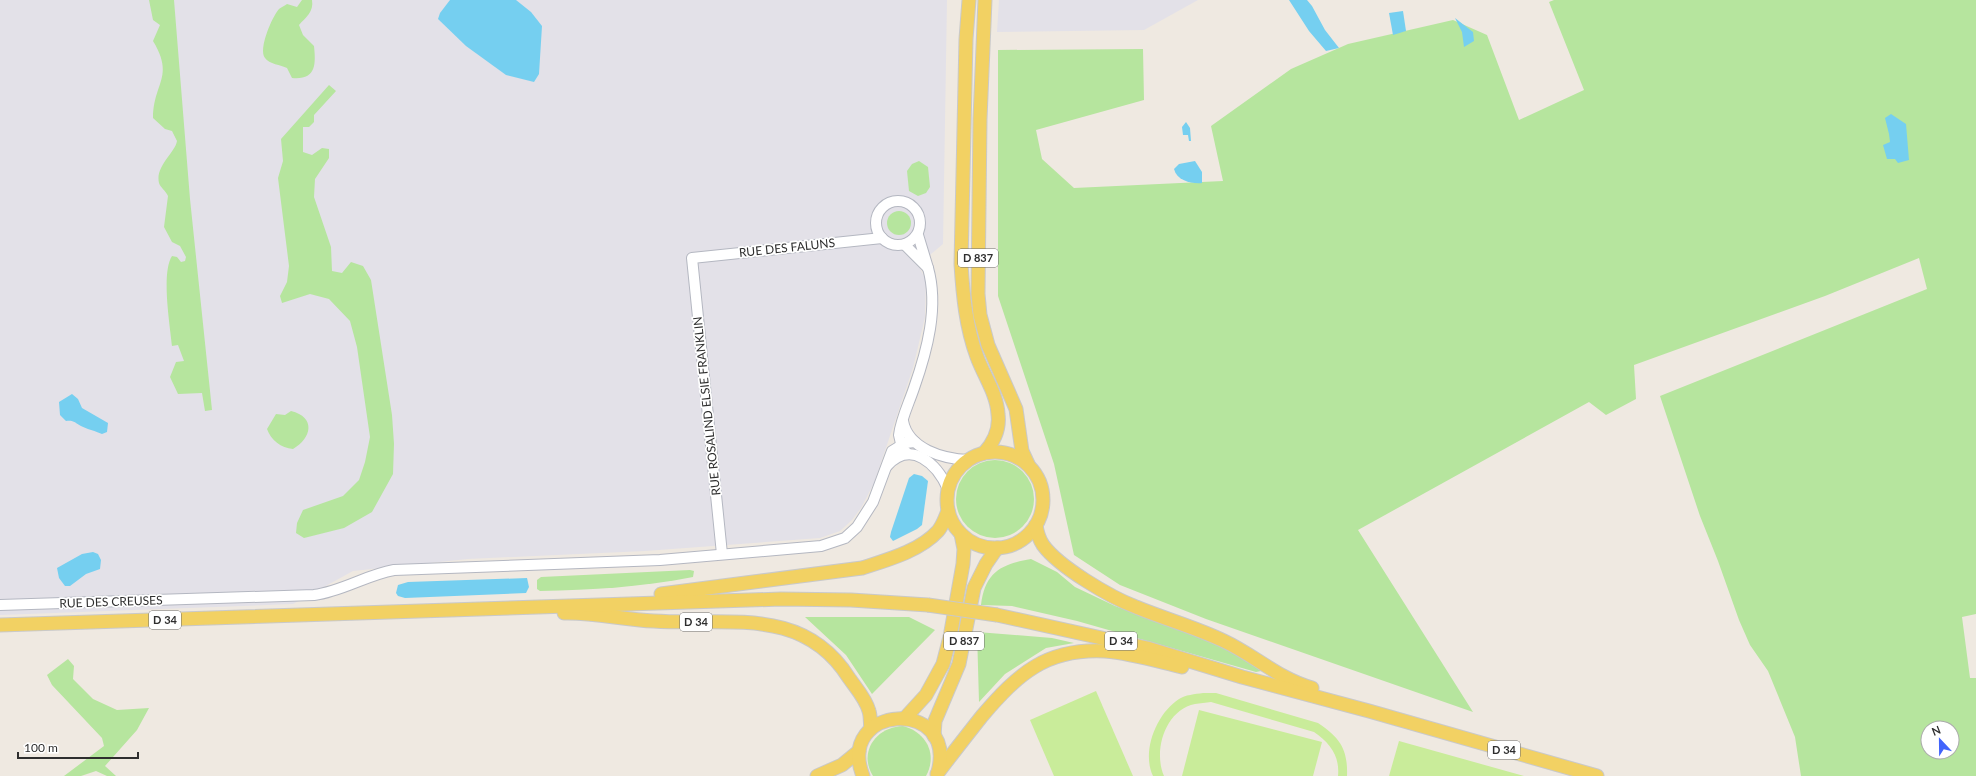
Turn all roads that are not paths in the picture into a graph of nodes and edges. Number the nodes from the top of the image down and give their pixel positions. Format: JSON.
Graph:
{"nodes":[{"id":1,"x":968,"y":0,"type":"edge"},
{"id":2,"x":985,"y":0,"type":"edge"},
{"id":3,"x":918,"y":235,"type":"junction"},
{"id":4,"x":882,"y":238,"type":"junction"},
{"id":5,"x":905,"y":245,"type":"junction"},
{"id":6,"x":692,"y":258,"type":"joint"},
{"id":7,"x":928,"y":268,"type":"junction"},
{"id":8,"x":903,"y":420,"type":"junction"},
{"id":9,"x":915,"y":442,"type":"junction"},
{"id":10,"x":901,"y":444,"type":"junction"},
{"id":11,"x":984,"y":453,"type":"junction"},
{"id":12,"x":908,"y":454,"type":"junction"},
{"id":13,"x":968,"y":460,"type":"junction"},
{"id":14,"x":1028,"y":464,"type":"junction"},
{"id":15,"x":886,"y":468,"type":"junction"},
{"id":16,"x":948,"y":489,"type":"junction"},
{"id":17,"x":948,"y":511,"type":"junction"},
{"id":18,"x":1036,"y":525,"type":"junction"},
{"id":19,"x":961,"y":534,"type":"junction"},
{"id":20,"x":997,"y":548,"type":"junction"},
{"id":21,"x":722,"y":554,"type":"junction"},
{"id":22,"x":0,"y":605,"type":"edge"},
{"id":23,"x":466,"y":610,"type":"junction"},
{"id":24,"x":0,"y":626,"type":"edge"},
{"id":25,"x":1242,"y":677,"type":"junction"},
{"id":26,"x":1369,"y":711,"type":"junction"},
{"id":27,"x":905,"y":718,"type":"junction"},
{"id":28,"x":871,"y":729,"type":"junction"},
{"id":29,"x":934,"y":736,"type":"junction"},
{"id":30,"x":859,"y":751,"type":"junction"},
{"id":31,"x":937,"y":775,"type":"edge"},
{"id":32,"x":816,"y":776,"type":"edge"},
{"id":33,"x":863,"y":776,"type":"edge"},
{"id":34,"x":1597,"y":776,"type":"edge"}],
"edges":[{"from":1,"to":11,"type":"main road","number":"D 837"},
{"from":2,"to":14,"type":"main road","number":"D 837"},
{"from":3,"to":4,"type":"street"},
{"from":3,"to":5,"type":"street"},
{"from":3,"to":7,"type":"street"},
{"from":4,"to":5,"type":"street"},
{"from":4,"to":6,"type":"street","name":"RUE DES FALUNS"},
{"from":5,"to":7,"type":"street"},
{"from":6,"to":21,"type":"street","name":"RUE ROSALIND ELSIE FRANKLIN"},
{"from":7,"to":8,"type":"street"},
{"from":8,"to":9,"type":"street"},
{"from":8,"to":10,"type":"street"},
{"from":9,"to":10,"type":"street"},
{"from":9,"to":13,"type":"street"},
{"from":10,"to":12,"type":"street"},
{"from":10,"to":15,"type":"street","name":"RUE DES CREUSES"},
{"from":11,"to":13,"type":"main road"},
{"from":11,"to":14,"type":"main road"},
{"from":12,"to":15,"type":"street"},
{"from":12,"to":16,"type":"street"},
{"from":13,"to":16,"type":"main road"},
{"from":14,"to":18,"type":"main road"},
{"from":15,"to":21,"type":"street","name":"RUE DES CREUSES"},
{"from":16,"to":17,"type":"main road"},
{"from":17,"to":19,"type":"main road"},
{"from":17,"to":23,"type":"main road"},
{"from":18,"to":20,"type":"main road"},
{"from":18,"to":26,"type":"main road"},
{"from":19,"to":20,"type":"main road"},
{"from":19,"to":27,"type":"main road","number":"D 837"},
{"from":20,"to":29,"type":"main road","number":"D 837"},
{"from":21,"to":22,"type":"street","name":"RUE DES CREUSES"},
{"from":23,"to":24,"type":"main road","number":"D 34"},
{"from":23,"to":25,"type":"main road","number":"D 34","bridge":true},
{"from":23,"to":28,"type":"main road","number":"D 34"},
{"from":25,"to":26,"type":"main road","number":"D 34"},
{"from":25,"to":31,"type":"main road"},
{"from":26,"to":34,"type":"main road","number":"D 34"},
{"from":27,"to":28,"type":"main road"},
{"from":27,"to":29,"type":"main road"},
{"from":28,"to":30,"type":"main road"},
{"from":29,"to":31,"type":"main road"},
{"from":30,"to":32,"type":"main road"},
{"from":30,"to":33,"type":"main road"}]}
